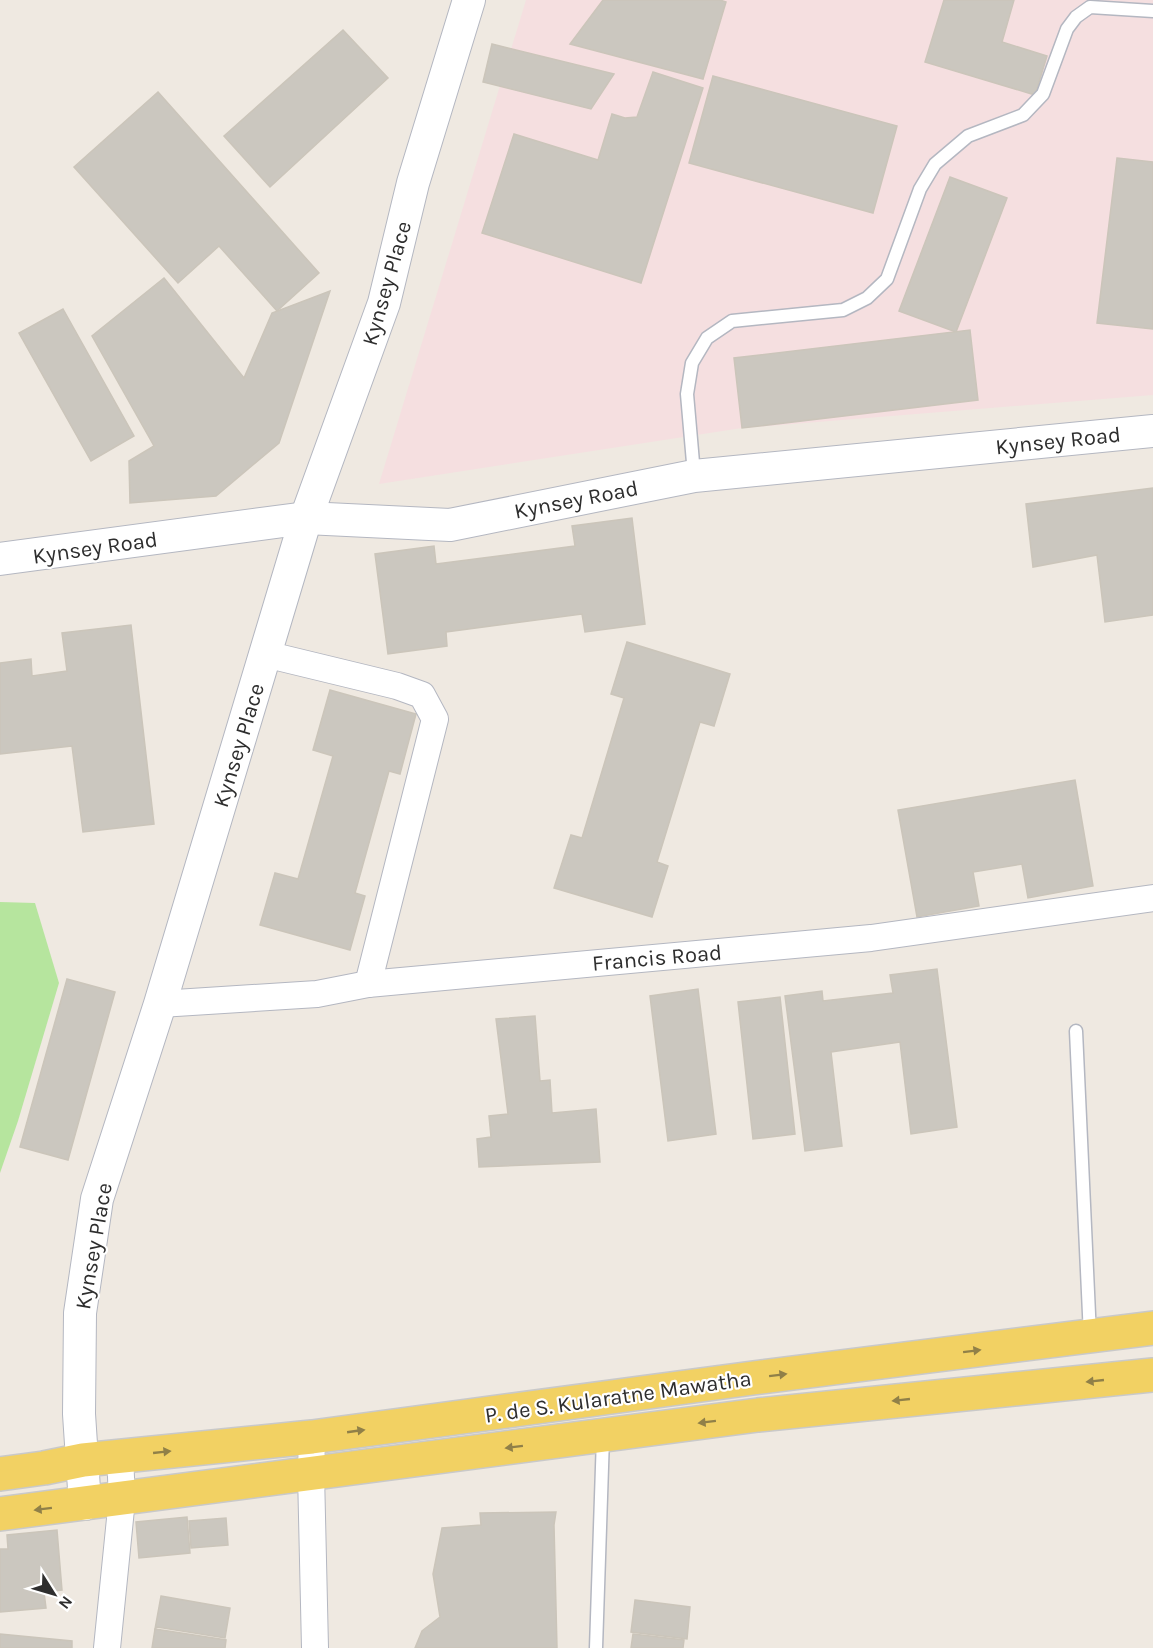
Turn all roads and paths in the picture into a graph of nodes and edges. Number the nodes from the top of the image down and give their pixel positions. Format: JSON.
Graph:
{"nodes":[{"id":1,"x":469,"y":0,"type":"edge"},
{"id":2,"x":1153,"y":11,"type":"edge"},
{"id":3,"x":1153,"y":431,"type":"edge"},
{"id":4,"x":694,"y":476,"type":"junction"},
{"id":5,"x":306,"y":518,"type":"junction"},
{"id":6,"x":0,"y":560,"type":"edge"},
{"id":7,"x":265,"y":654,"type":"junction"},
{"id":8,"x":1153,"y":898,"type":"edge"},
{"id":9,"x":368,"y":984,"type":"junction"},
{"id":10,"x":160,"y":1004,"type":"junction"},
{"id":11,"x":1076,"y":1031,"type":"dead end"},
{"id":12,"x":1153,"y":1329,"type":"edge"},
{"id":13,"x":1090,"y":1336,"type":"junction"},
{"id":14,"x":1153,"y":1375,"type":"edge"},
{"id":15,"x":603,"y":1436,"type":"junction"},
{"id":16,"x":312,"y":1437,"type":"junction"},
{"id":17,"x":120,"y":1456,"type":"junction"},
{"id":18,"x":83,"y":1460,"type":"junction"},
{"id":19,"x":311,"y":1473,"type":"junction"},
{"id":20,"x":0,"y":1474,"type":"edge"},
{"id":21,"x":122,"y":1499,"type":"junction"},
{"id":22,"x":86,"y":1504,"type":"junction"},
{"id":23,"x":0,"y":1514,"type":"edge"},
{"id":24,"x":107,"y":1648,"type":"edge"},
{"id":25,"x":315,"y":1648,"type":"edge"},
{"id":26,"x":596,"y":1648,"type":"edge"}],
"edges":[{"from":1,"to":5,"type":"street","name":"Kynsey Place"},
{"from":2,"to":4,"type":"lane"},
{"from":3,"to":4,"type":"street","name":"Kynsey Road"},
{"from":4,"to":5,"type":"street","name":"Kynsey Road"},
{"from":5,"to":6,"type":"street","name":"Kynsey Road"},
{"from":5,"to":7,"type":"street","name":"Kynsey Place"},
{"from":7,"to":9,"type":"street"},
{"from":7,"to":10,"type":"street","name":"Kynsey Place"},
{"from":8,"to":9,"type":"street","name":"Francis Road"},
{"from":9,"to":10,"type":"street","name":"Francis Road"},
{"from":10,"to":18,"type":"street","name":"Kynsey Place"},
{"from":11,"to":13,"type":"lane"},
{"from":12,"to":13,"type":"main road","name":"P. de S. Kularatne Mawatha"},
{"from":16,"to":13,"type":"main road","name":"P. de S. Kularatne Mawatha","one_way":true},
{"from":14,"to":15,"type":"main road","name":"P. de S. Kularatne Mawatha","one_way":true},
{"from":15,"to":19,"type":"main road","name":"P. de S. Kularatne Mawatha","one_way":true},
{"from":15,"to":26,"type":"lane"},
{"from":17,"to":16,"type":"main road","name":"P. de S. Kularatne Mawatha","one_way":true},
{"from":16,"to":19,"type":"street"},
{"from":17,"to":18,"type":"main road","name":"P. de S. Kularatne Mawatha"},
{"from":17,"to":21,"type":"street"},
{"from":18,"to":20,"type":"main road","name":"P. de S. Kularatne Mawatha"},
{"from":18,"to":22,"type":"street","name":"Kynsey Place"},
{"from":19,"to":21,"type":"main road","name":"P. de S. Kularatne Mawatha"},
{"from":19,"to":25,"type":"street"},
{"from":21,"to":22,"type":"main road","name":"P. de S. Kularatne Mawatha"},
{"from":21,"to":24,"type":"street"},
{"from":22,"to":23,"type":"main road","name":"P. de S. Kularatne Mawatha","one_way":true}]}
